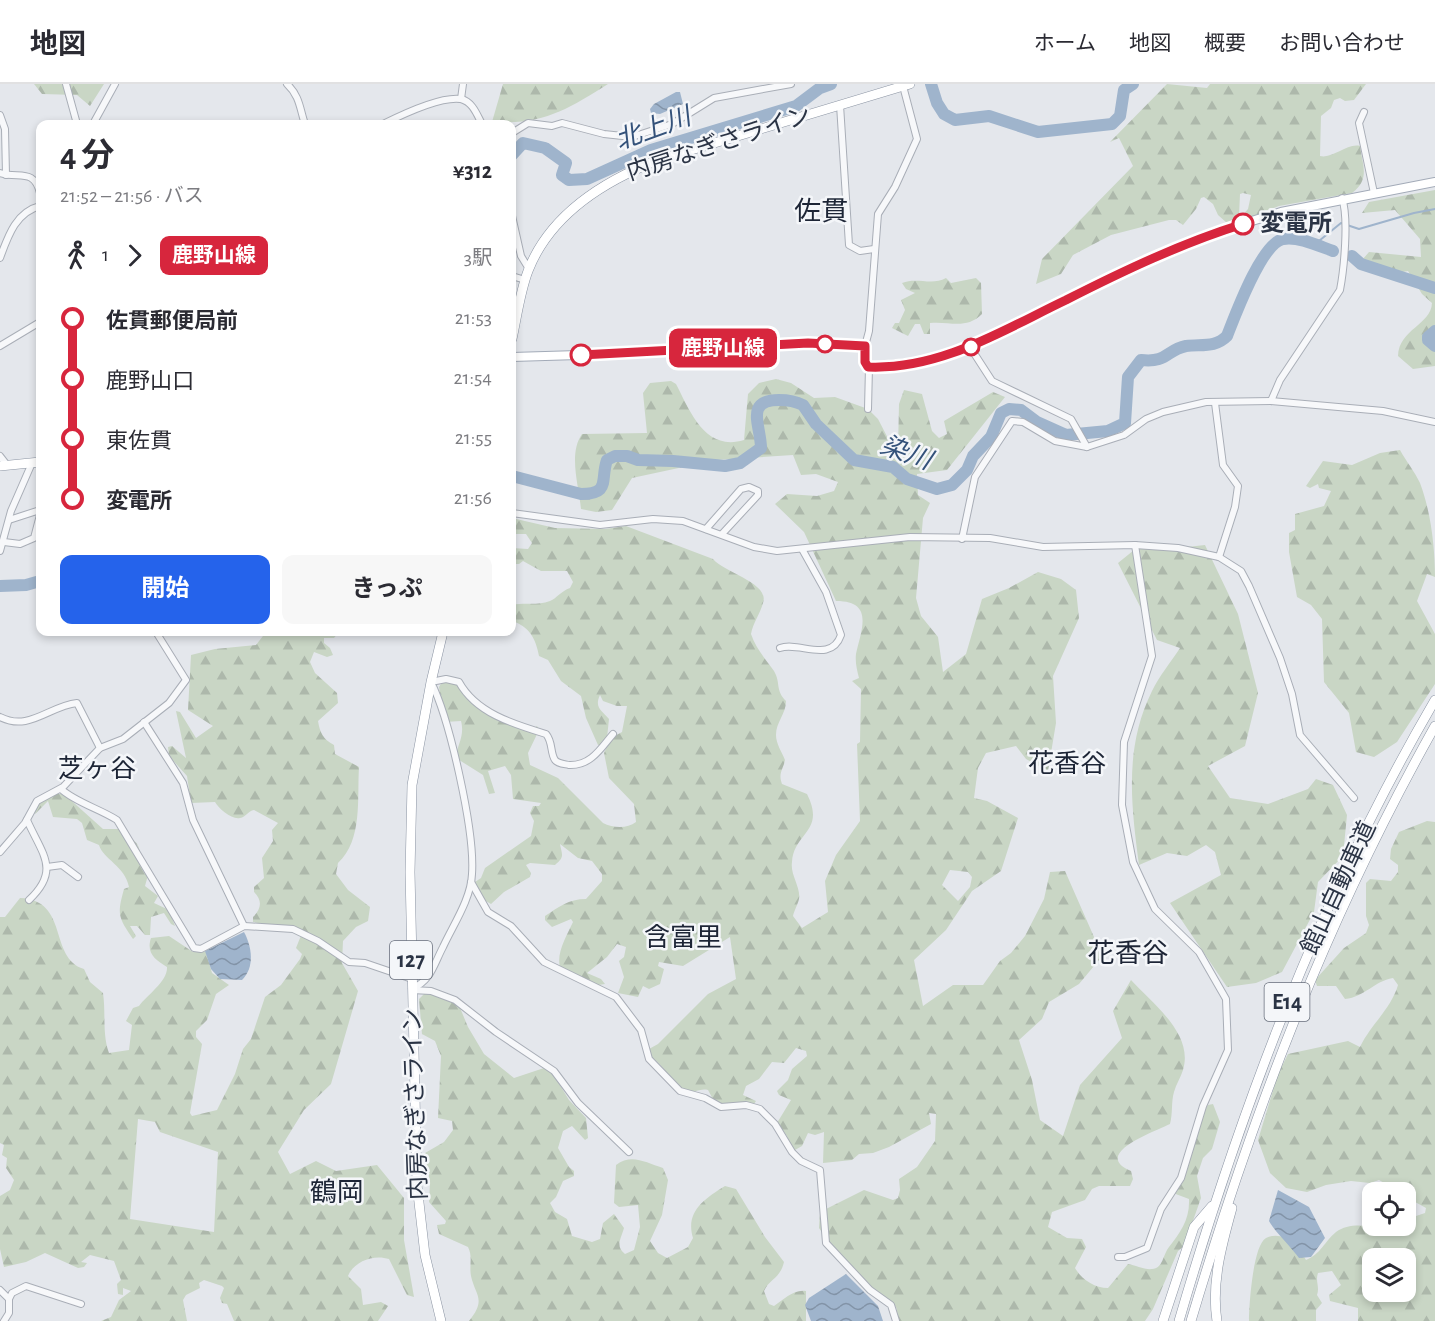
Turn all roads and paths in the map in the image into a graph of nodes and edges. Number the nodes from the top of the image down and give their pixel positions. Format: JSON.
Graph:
{"nodes":[{"id":1,"x":66,"y":84,"type":"edge"},
{"id":2,"x":115,"y":84,"type":"edge"},
{"id":3,"x":287,"y":84,"type":"edge"},
{"id":4,"x":463,"y":84,"type":"edge"},
{"id":5,"x":791,"y":84,"type":"edge"},
{"id":6,"x":906,"y":85,"type":"edge"},
{"id":7,"x":461,"y":99,"type":"junction"},
{"id":8,"x":840,"y":105,"type":"junction"},
{"id":9,"x":1364,"y":112,"type":"dead end"},
{"id":10,"x":0,"y":115,"type":"edge"},
{"id":11,"x":76,"y":120,"type":"edge"},
{"id":12,"x":95,"y":120,"type":"edge"},
{"id":13,"x":304,"y":120,"type":"edge"},
{"id":14,"x":391,"y":120,"type":"edge"},
{"id":15,"x":480,"y":120,"type":"edge"},
{"id":16,"x":516,"y":130,"type":"edge"},
{"id":17,"x":3,"y":174,"type":"edge"},
{"id":18,"x":36,"y":181,"type":"edge"},
{"id":19,"x":1435,"y":182,"type":"edge"},
{"id":20,"x":1374,"y":193,"type":"junction"},
{"id":21,"x":1342,"y":198,"type":"junction"},
{"id":22,"x":36,"y":208,"type":"edge"},
{"id":23,"x":516,"y":234,"type":"edge"},
{"id":24,"x":874,"y":249,"type":"junction"},
{"id":25,"x":0,"y":258,"type":"edge"},
{"id":26,"x":529,"y":269,"type":"junction"},
{"id":27,"x":516,"y":277,"type":"edge"},
{"id":28,"x":525,"y":280,"type":"junction"},
{"id":29,"x":516,"y":321,"type":"edge"},
{"id":30,"x":36,"y":324,"type":"edge"},
{"id":31,"x":0,"y":346,"type":"edge"},
{"id":32,"x":865,"y":346,"type":"junction"},
{"id":33,"x":970,"y":347,"type":"junction"},
{"id":34,"x":516,"y":357,"type":"edge"},
{"id":35,"x":868,"y":367,"type":"junction"},
{"id":36,"x":1271,"y":401,"type":"junction"},
{"id":37,"x":1215,"y":403,"type":"junction"},
{"id":38,"x":868,"y":409,"type":"dead end"},
{"id":39,"x":1435,"y":422,"type":"edge"},
{"id":40,"x":1086,"y":445,"type":"junction"},
{"id":41,"x":0,"y":456,"type":"edge"},
{"id":42,"x":36,"y":462,"type":"edge"},
{"id":43,"x":4,"y":465,"type":"edge"},
{"id":44,"x":36,"y":514,"type":"edge"},
{"id":45,"x":516,"y":514,"type":"edge"},
{"id":46,"x":9,"y":520,"type":"junction"},
{"id":47,"x":706,"y":529,"type":"junction"},
{"id":48,"x":36,"y":530,"type":"edge"},
{"id":49,"x":722,"y":534,"type":"junction"},
{"id":50,"x":962,"y":538,"type":"junction"},
{"id":51,"x":4,"y":542,"type":"junction"},
{"id":52,"x":1135,"y":545,"type":"junction"},
{"id":53,"x":802,"y":549,"type":"junction"},
{"id":54,"x":0,"y":551,"type":"edge"},
{"id":55,"x":1219,"y":557,"type":"junction"},
{"id":56,"x":158,"y":636,"type":"edge"},
{"id":57,"x":442,"y":636,"type":"edge"},
{"id":58,"x":780,"y":648,"type":"dead end"},
{"id":59,"x":430,"y":682,"type":"junction"},
{"id":60,"x":1435,"y":700,"type":"edge"},
{"id":61,"x":0,"y":717,"type":"edge"},
{"id":62,"x":144,"y":722,"type":"junction"},
{"id":63,"x":1435,"y":726,"type":"edge"},
{"id":64,"x":613,"y":734,"type":"dead end"},
{"id":65,"x":100,"y":748,"type":"junction"},
{"id":66,"x":61,"y":789,"type":"junction"},
{"id":67,"x":1353,"y":798,"type":"dead end"},
{"id":68,"x":27,"y":820,"type":"junction"},
{"id":69,"x":0,"y":852,"type":"edge"},
{"id":70,"x":47,"y":867,"type":"junction"},
{"id":71,"x":78,"y":877,"type":"dead end"},
{"id":72,"x":471,"y":882,"type":"junction"},
{"id":73,"x":28,"y":900,"type":"dead end"},
{"id":74,"x":244,"y":926,"type":"junction"},
{"id":75,"x":412,"y":979,"type":"junction"},
{"id":76,"x":412,"y":990,"type":"junction"},
{"id":77,"x":1251,"y":1132,"type":"junction"},
{"id":78,"x":629,"y":1152,"type":"dead end"},
{"id":79,"x":1215,"y":1203,"type":"junction"},
{"id":80,"x":1118,"y":1257,"type":"dead end"},
{"id":81,"x":0,"y":1290,"type":"edge"},
{"id":82,"x":432,"y":1291,"type":"junction"},
{"id":83,"x":9,"y":1299,"type":"junction"},
{"id":84,"x":81,"y":1304,"type":"dead end"},
{"id":85,"x":4,"y":1321,"type":"edge"},
{"id":86,"x":435,"y":1321,"type":"edge"},
{"id":87,"x":441,"y":1321,"type":"edge"},
{"id":88,"x":896,"y":1321,"type":"edge"},
{"id":89,"x":1163,"y":1321,"type":"edge"},
{"id":90,"x":1179,"y":1321,"type":"edge"},
{"id":91,"x":1191,"y":1321,"type":"edge"},
{"id":92,"x":1217,"y":1321,"type":"edge"}],
"edges":[{"from":1,"to":11,"type":"street"},
{"from":2,"to":12,"type":"street"},
{"from":3,"to":13,"type":"street"},
{"from":4,"to":7,"type":"street"},
{"from":5,"to":16,"type":"street"},
{"from":6,"to":8,"type":"highway","name":"内房なぎさライン"},
{"from":6,"to":24,"type":"street"},
{"from":7,"to":14,"type":"street"},
{"from":7,"to":15,"type":"street"},
{"from":8,"to":24,"type":"street"},
{"from":8,"to":26,"type":"highway","name":"内房なぎさライン"},
{"from":9,"to":20,"type":"street"},
{"from":10,"to":17,"type":"street"},
{"from":17,"to":18,"type":"street"},
{"from":19,"to":20,"type":"main road"},
{"from":20,"to":21,"type":"main road"},
{"from":21,"to":33,"type":"main road"},
{"from":21,"to":36,"type":"street"},
{"from":22,"to":25,"type":"street"},
{"from":23,"to":26,"type":"street"},
{"from":24,"to":32,"type":"street"},
{"from":26,"to":28,"type":"highway","name":"内房なぎさライン"},
{"from":27,"to":28,"type":"street"},
{"from":28,"to":29,"type":"highway","name":"内房なぎさライン"},
{"from":30,"to":31,"type":"street"},
{"from":32,"to":34,"type":"main road"},
{"from":32,"to":35,"type":"main road"},
{"from":33,"to":35,"type":"main road"},
{"from":33,"to":40,"type":"street"},
{"from":35,"to":38,"type":"street"},
{"from":36,"to":37,"type":"street"},
{"from":36,"to":39,"type":"street"},
{"from":37,"to":40,"type":"street"},
{"from":37,"to":55,"type":"street"},
{"from":40,"to":50,"type":"street"},
{"from":41,"to":43,"type":"street"},
{"from":42,"to":43,"type":"highway"},
{"from":42,"to":46,"type":"street"},
{"from":44,"to":46,"type":"street"},
{"from":45,"to":47,"type":"street"},
{"from":46,"to":51,"type":"street"},
{"from":47,"to":49,"type":"street"},
{"from":47,"to":49,"type":"street"},
{"from":48,"to":51,"type":"street"},
{"from":49,"to":53,"type":"street"},
{"from":50,"to":52,"type":"street"},
{"from":50,"to":53,"type":"street"},
{"from":51,"to":54,"type":"street"},
{"from":52,"to":55,"type":"street"},
{"from":52,"to":80,"type":"street"},
{"from":53,"to":58,"type":"street"},
{"from":55,"to":67,"type":"street"},
{"from":56,"to":62,"type":"street"},
{"from":57,"to":59,"type":"highway","name":"内房なぎさライン","number":"127"},
{"from":59,"to":64,"type":"street"},
{"from":59,"to":72,"type":"street"},
{"from":59,"to":75,"type":"highway","name":"内房なぎさライン","number":"127"},
{"from":60,"to":79,"type":"highway","name":"館山自動車道","number":"E14"},
{"from":61,"to":65,"type":"street"},
{"from":62,"to":65,"type":"street"},
{"from":62,"to":74,"type":"street"},
{"from":63,"to":77,"type":"highway","name":"館山自動車道","number":"E14"},
{"from":65,"to":66,"type":"street"},
{"from":66,"to":68,"type":"street"},
{"from":66,"to":74,"type":"street"},
{"from":68,"to":69,"type":"street"},
{"from":68,"to":70,"type":"street"},
{"from":70,"to":71,"type":"street"},
{"from":70,"to":73,"type":"street"},
{"from":72,"to":76,"type":"street"},
{"from":72,"to":88,"type":"street"},
{"from":74,"to":75,"type":"street"},
{"from":75,"to":76,"type":"highway","name":"内房なぎさライン","number":"127"},
{"from":76,"to":78,"type":"street"},
{"from":76,"to":82,"type":"highway","name":"内房なぎさライン","number":"127"},
{"from":77,"to":91,"type":"highway","name":"館山自動車道","number":"E14"},
{"from":77,"to":92,"type":"highway"},
{"from":79,"to":89,"type":"highway"},
{"from":79,"to":90,"type":"highway","name":"館山自動車道","number":"E14"},
{"from":81,"to":83,"type":"street"},
{"from":82,"to":86,"type":"highway","name":"内房なぎさライン","number":"127"},
{"from":82,"to":87,"type":"highway","name":"内房なぎさライン","number":"127"},
{"from":83,"to":84,"type":"street"},
{"from":83,"to":85,"type":"street"}]}
